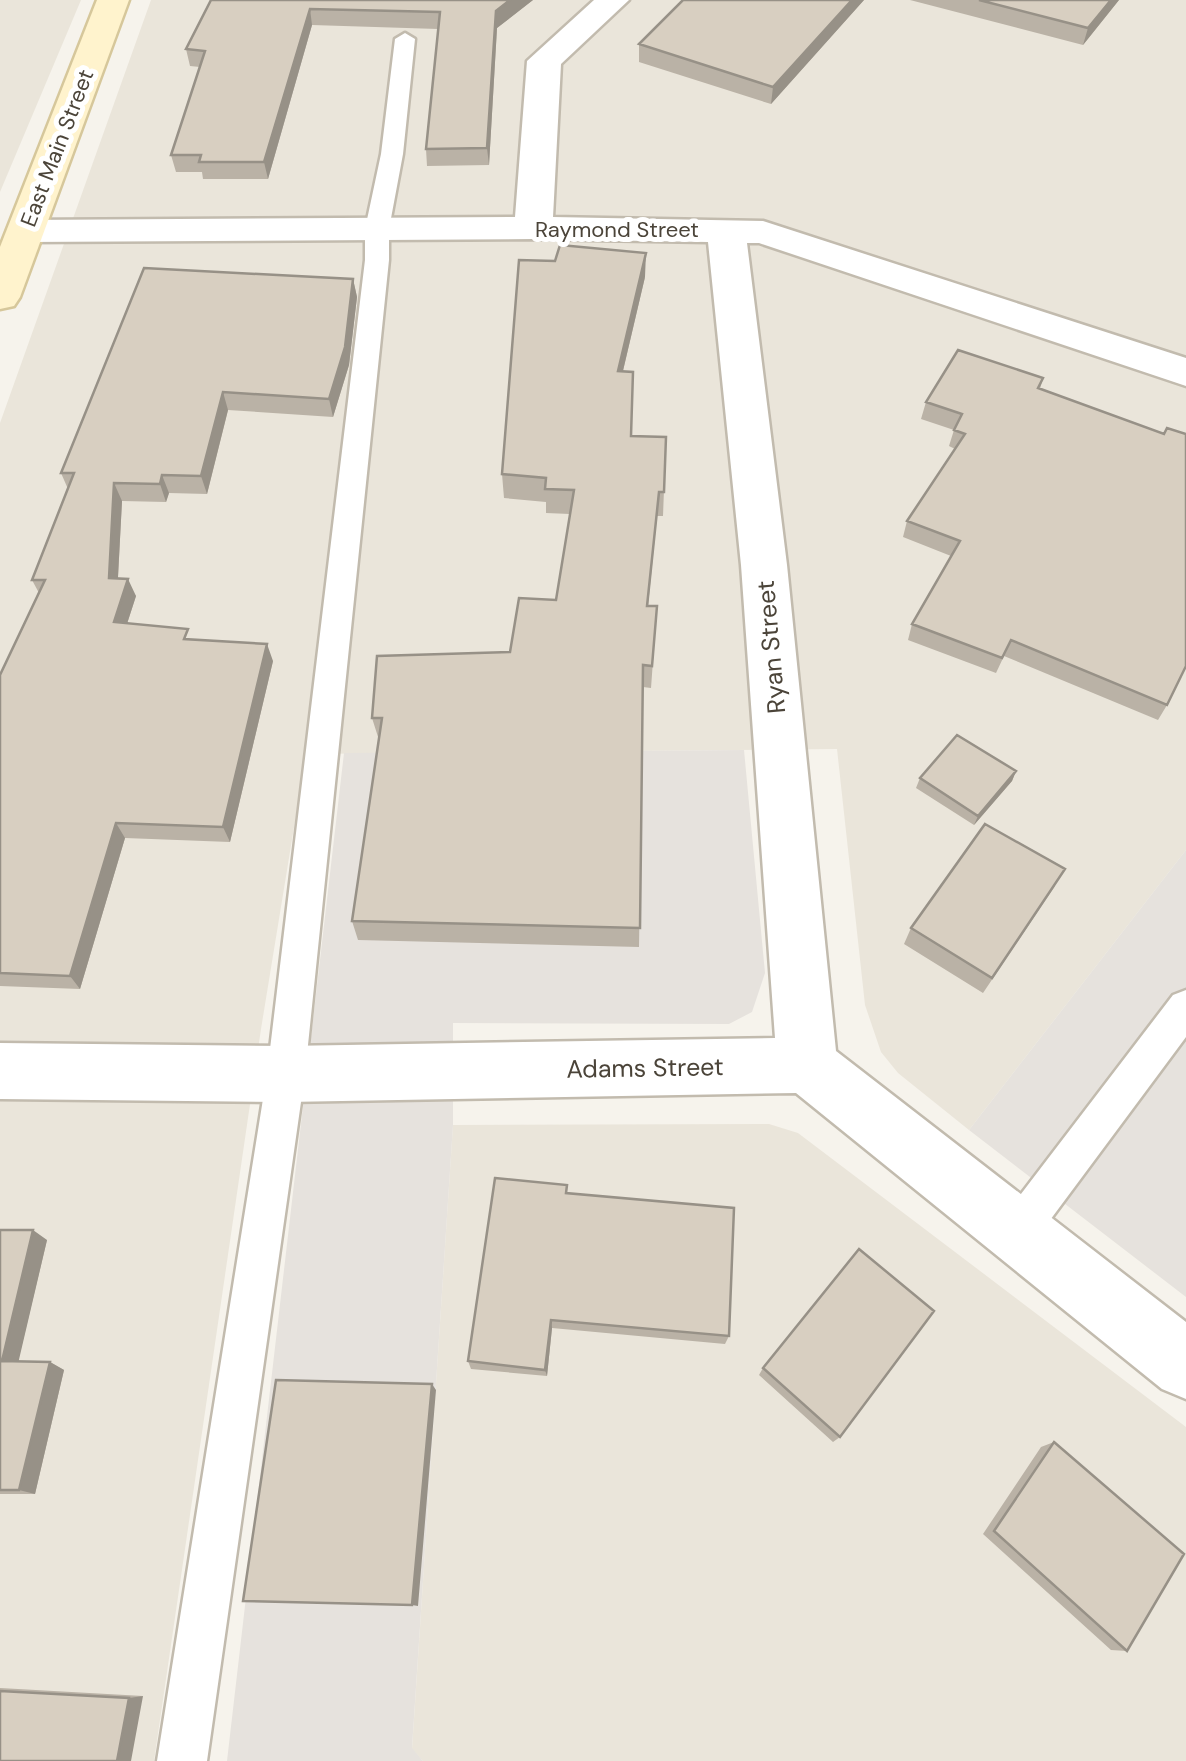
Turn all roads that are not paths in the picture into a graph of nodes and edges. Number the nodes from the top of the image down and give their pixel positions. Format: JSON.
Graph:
{"nodes":[{"id":1,"x":114,"y":0,"type":"edge"},
{"id":2,"x":613,"y":0,"type":"edge"},
{"id":3,"x":404,"y":39,"type":"edge"},
{"id":4,"x":533,"y":228,"type":"junction"},
{"id":5,"x":377,"y":229,"type":"junction"},
{"id":6,"x":726,"y":229,"type":"junction"},
{"id":7,"x":26,"y":231,"type":"junction"},
{"id":8,"x":0,"y":297,"type":"edge"},
{"id":9,"x":1186,"y":372,"type":"edge"},
{"id":10,"x":1186,"y":1006,"type":"edge"},
{"id":11,"x":808,"y":1065,"type":"junction"},
{"id":12,"x":0,"y":1071,"type":"edge"},
{"id":13,"x":286,"y":1074,"type":"junction"},
{"id":14,"x":1019,"y":1229,"type":"junction"},
{"id":15,"x":1186,"y":1364,"type":"edge"},
{"id":16,"x":182,"y":1761,"type":"edge"}],
"edges":[{"from":1,"to":7,"type":"main road","name":"East Main Street"},
{"from":2,"to":4,"type":"street"},
{"from":3,"to":5,"type":"lane"},
{"from":4,"to":5,"type":"street","name":"Raymond Street"},
{"from":4,"to":6,"type":"street","name":"Raymond Street"},
{"from":5,"to":7,"type":"street","name":"Raymond Street"},
{"from":5,"to":13,"type":"lane"},
{"from":6,"to":9,"type":"street","name":"Raymond Street"},
{"from":6,"to":11,"type":"street","name":"Ryan Street"},
{"from":7,"to":8,"type":"main road","name":"East Main Street"},
{"from":10,"to":14,"type":"lane"},
{"from":11,"to":13,"type":"street","name":"Adams Street"},
{"from":11,"to":14,"type":"street"},
{"from":12,"to":13,"type":"street","name":"Adams Street"},
{"from":13,"to":16,"type":"lane"},
{"from":14,"to":15,"type":"street"}]}
